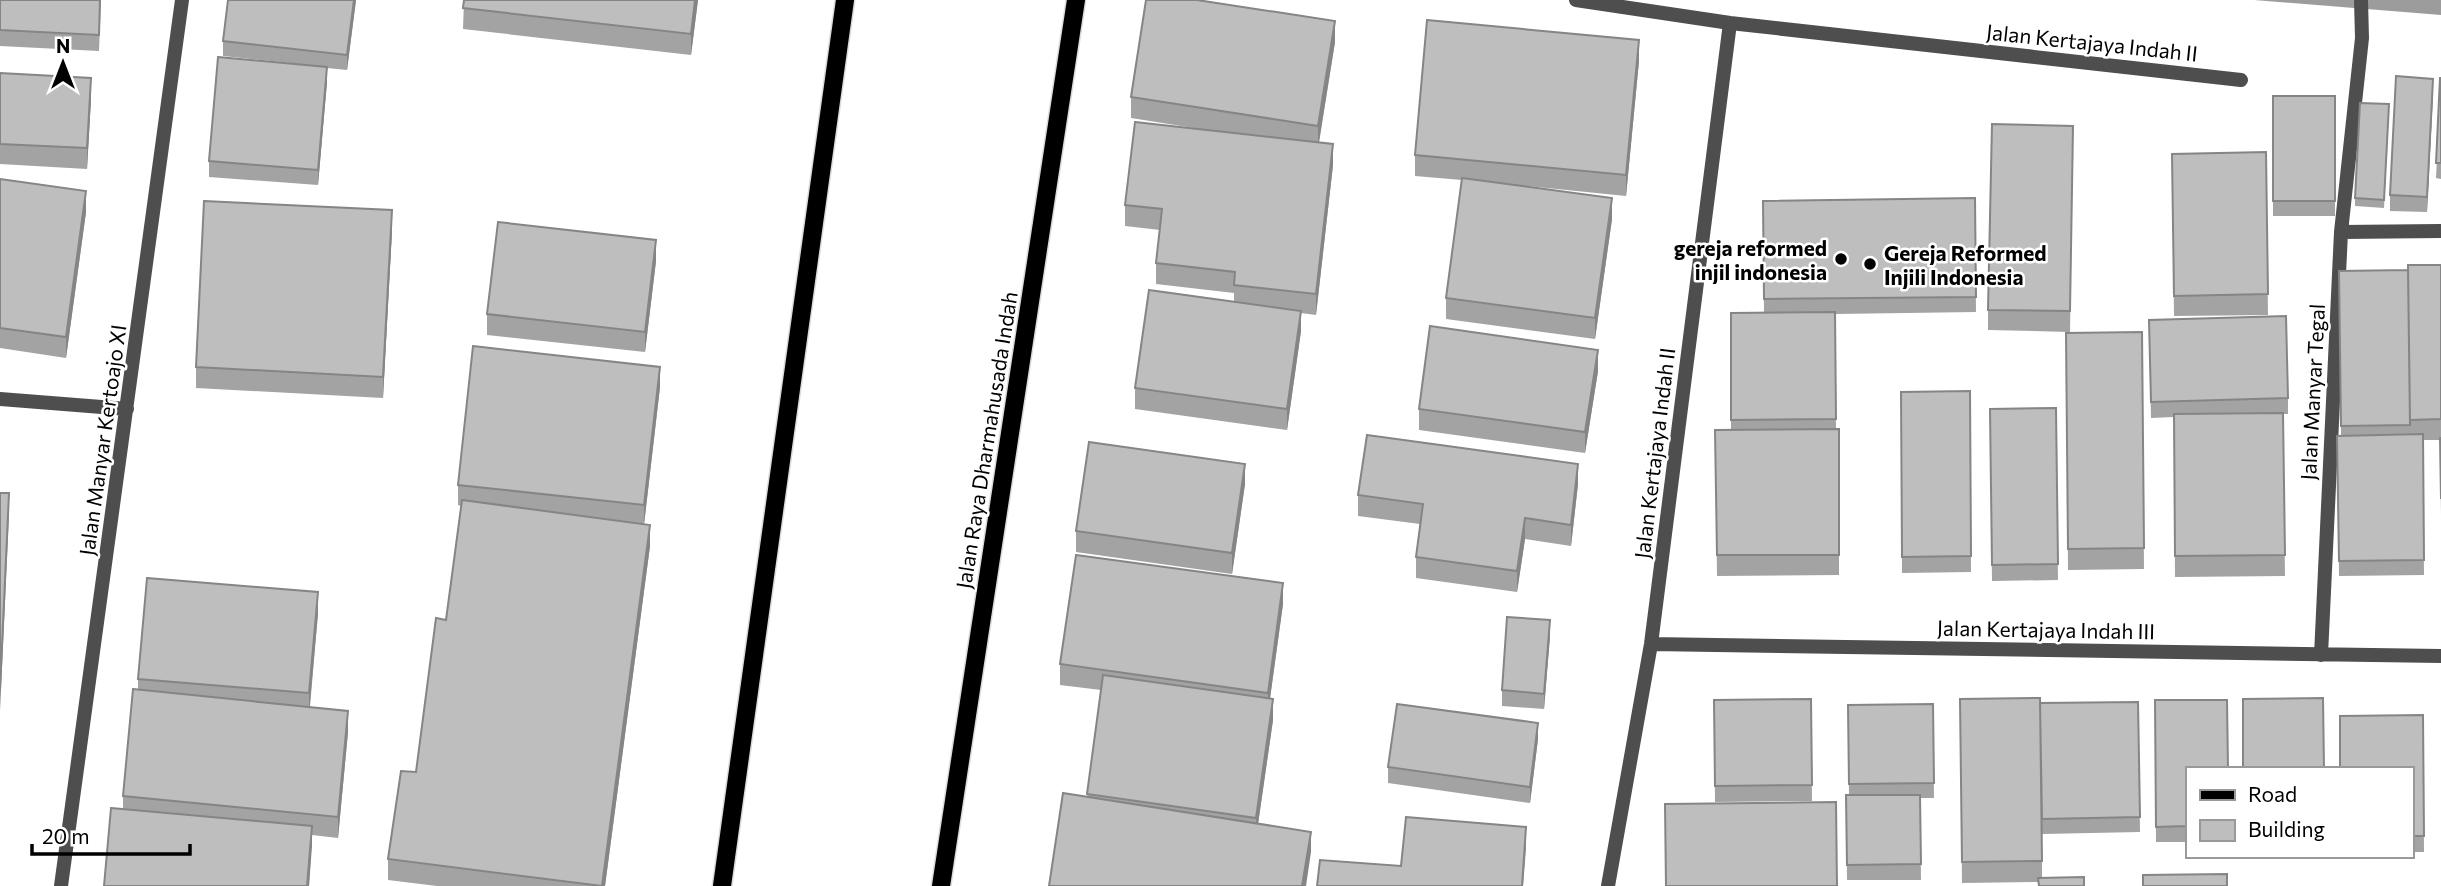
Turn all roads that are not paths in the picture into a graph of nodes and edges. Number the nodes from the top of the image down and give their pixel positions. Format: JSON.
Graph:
{"nodes":[{"id":1,"x":182,"y":0,"type":"edge"},
{"id":2,"x":845,"y":0,"type":"edge"},
{"id":3,"x":1076,"y":0,"type":"edge"},
{"id":4,"x":1576,"y":0,"type":"edge"},
{"id":5,"x":2361,"y":0,"type":"edge"},
{"id":6,"x":1730,"y":23,"type":"junction"},
{"id":7,"x":2241,"y":80,"type":"dead end"},
{"id":8,"x":2441,"y":231,"type":"edge"},
{"id":9,"x":2341,"y":232,"type":"junction"},
{"id":10,"x":0,"y":399,"type":"edge"},
{"id":11,"x":127,"y":409,"type":"junction"},
{"id":12,"x":1651,"y":643,"type":"junction"},
{"id":13,"x":2320,"y":655,"type":"junction"},
{"id":14,"x":2441,"y":656,"type":"edge"},
{"id":15,"x":61,"y":886,"type":"edge"},
{"id":16,"x":722,"y":886,"type":"edge"},
{"id":17,"x":941,"y":886,"type":"edge"},
{"id":18,"x":1608,"y":886,"type":"edge"}],
"edges":[{"from":1,"to":11,"type":"street","name":"Jalan Manyar Kertoajo XI"},
{"from":2,"to":16,"type":"main road"},
{"from":3,"to":17,"type":"main road","name":"Jalan Raya Dharmahusada Indah"},
{"from":4,"to":6,"type":"street","name":"Jalan Kertajaya Indah II"},
{"from":5,"to":9,"type":"street","name":"Jalan Manyar Tegal"},
{"from":6,"to":7,"type":"street","name":"Jalan Kertajaya Indah II"},
{"from":6,"to":12,"type":"street","name":"Jalan Kertajaya Indah II"},
{"from":8,"to":9,"type":"street"},
{"from":9,"to":13,"type":"street","name":"Jalan Manyar Tegal"},
{"from":10,"to":11,"type":"street"},
{"from":11,"to":15,"type":"street","name":"Jalan Manyar Kertoajo XI"},
{"from":12,"to":13,"type":"street","name":"Jalan Kertajaya Indah III"},
{"from":12,"to":18,"type":"street","name":"Jalan Kertajaya Indah II"},
{"from":13,"to":14,"type":"street","name":"Jalan Kertajaya Indah III"}]}
